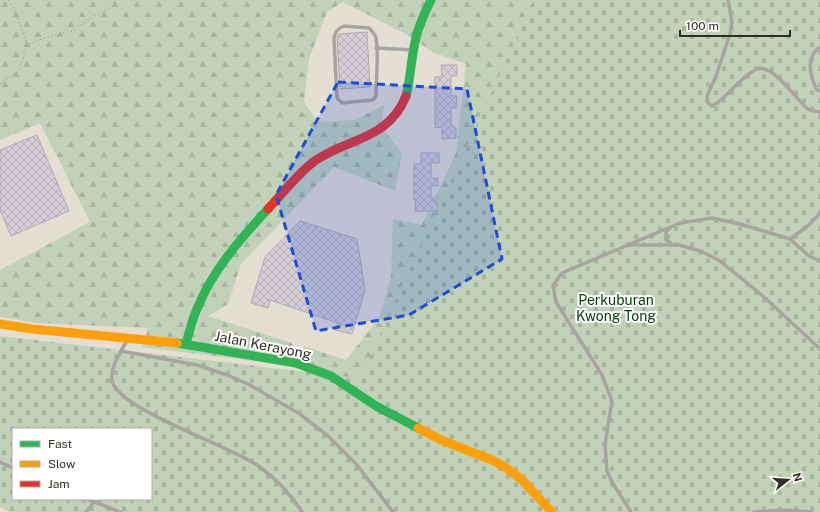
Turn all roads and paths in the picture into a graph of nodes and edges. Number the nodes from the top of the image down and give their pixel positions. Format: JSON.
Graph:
{"nodes":[{"id":1,"x":9,"y":0,"type":"edge"},
{"id":2,"x":115,"y":0,"type":"edge"},
{"id":3,"x":431,"y":0,"type":"edge"},
{"id":4,"x":728,"y":0,"type":"edge"},
{"id":5,"x":27,"y":45,"type":"junction"},
{"id":6,"x":820,"y":47,"type":"edge"},
{"id":7,"x":376,"y":48,"type":"junction"},
{"id":8,"x":414,"y":50,"type":"junction"},
{"id":9,"x":0,"y":84,"type":"edge"},
{"id":10,"x":820,"y":91,"type":"edge"},
{"id":11,"x":820,"y":112,"type":"edge"},
{"id":12,"x":820,"y":213,"type":"edge"},
{"id":13,"x":680,"y":223,"type":"junction"},
{"id":14,"x":790,"y":239,"type":"junction"},
{"id":15,"x":626,"y":245,"type":"junction"},
{"id":16,"x":678,"y":245,"type":"junction"},
{"id":17,"x":820,"y":261,"type":"edge"},
{"id":18,"x":0,"y":324,"type":"edge"},
{"id":19,"x":128,"y":338,"type":"junction"},
{"id":20,"x":186,"y":344,"type":"junction"},
{"id":21,"x":820,"y":349,"type":"edge"},
{"id":22,"x":121,"y":351,"type":"junction"},
{"id":23,"x":0,"y":462,"type":"edge"},
{"id":24,"x":12,"y":468,"type":"edge"},
{"id":25,"x":89,"y":500,"type":"edge"},
{"id":26,"x":94,"y":502,"type":"junction"},
{"id":27,"x":86,"y":512,"type":"edge"},
{"id":28,"x":120,"y":512,"type":"edge"},
{"id":29,"x":302,"y":512,"type":"edge"},
{"id":30,"x":393,"y":512,"type":"edge"},
{"id":31,"x":552,"y":512,"type":"edge"},
{"id":32,"x":631,"y":512,"type":"edge"},
{"id":33,"x":754,"y":512,"type":"edge"},
{"id":34,"x":812,"y":512,"type":"edge"}],
"edges":[{"from":1,"to":5,"type":"path"},
{"from":2,"to":5,"type":"path"},
{"from":3,"to":8,"type":"street"},
{"from":4,"to":11,"type":"lane"},
{"from":5,"to":9,"type":"path"},
{"from":6,"to":10,"type":"lane"},
{"from":7,"to":7,"type":"lane"},
{"from":7,"to":8,"type":"lane"},
{"from":8,"to":20,"type":"street"},
{"from":12,"to":14,"type":"lane"},
{"from":13,"to":14,"type":"lane"},
{"from":13,"to":15,"type":"lane"},
{"from":13,"to":16,"type":"lane"},
{"from":14,"to":17,"type":"lane"},
{"from":15,"to":16,"type":"lane"},
{"from":15,"to":32,"type":"lane"},
{"from":16,"to":21,"type":"lane"},
{"from":18,"to":19,"type":"street","name":"Jalan Kerayong"},
{"from":19,"to":20,"type":"street","name":"Jalan Kerayong"},
{"from":19,"to":22,"type":"lane"},
{"from":20,"to":31,"type":"street","name":"Jalan Kerayong"},
{"from":22,"to":29,"type":"lane"},
{"from":22,"to":30,"type":"lane"},
{"from":23,"to":24,"type":"lane"},
{"from":25,"to":26,"type":"lane"},
{"from":26,"to":27,"type":"lane"},
{"from":26,"to":28,"type":"lane"},
{"from":33,"to":34,"type":"lane"}]}
